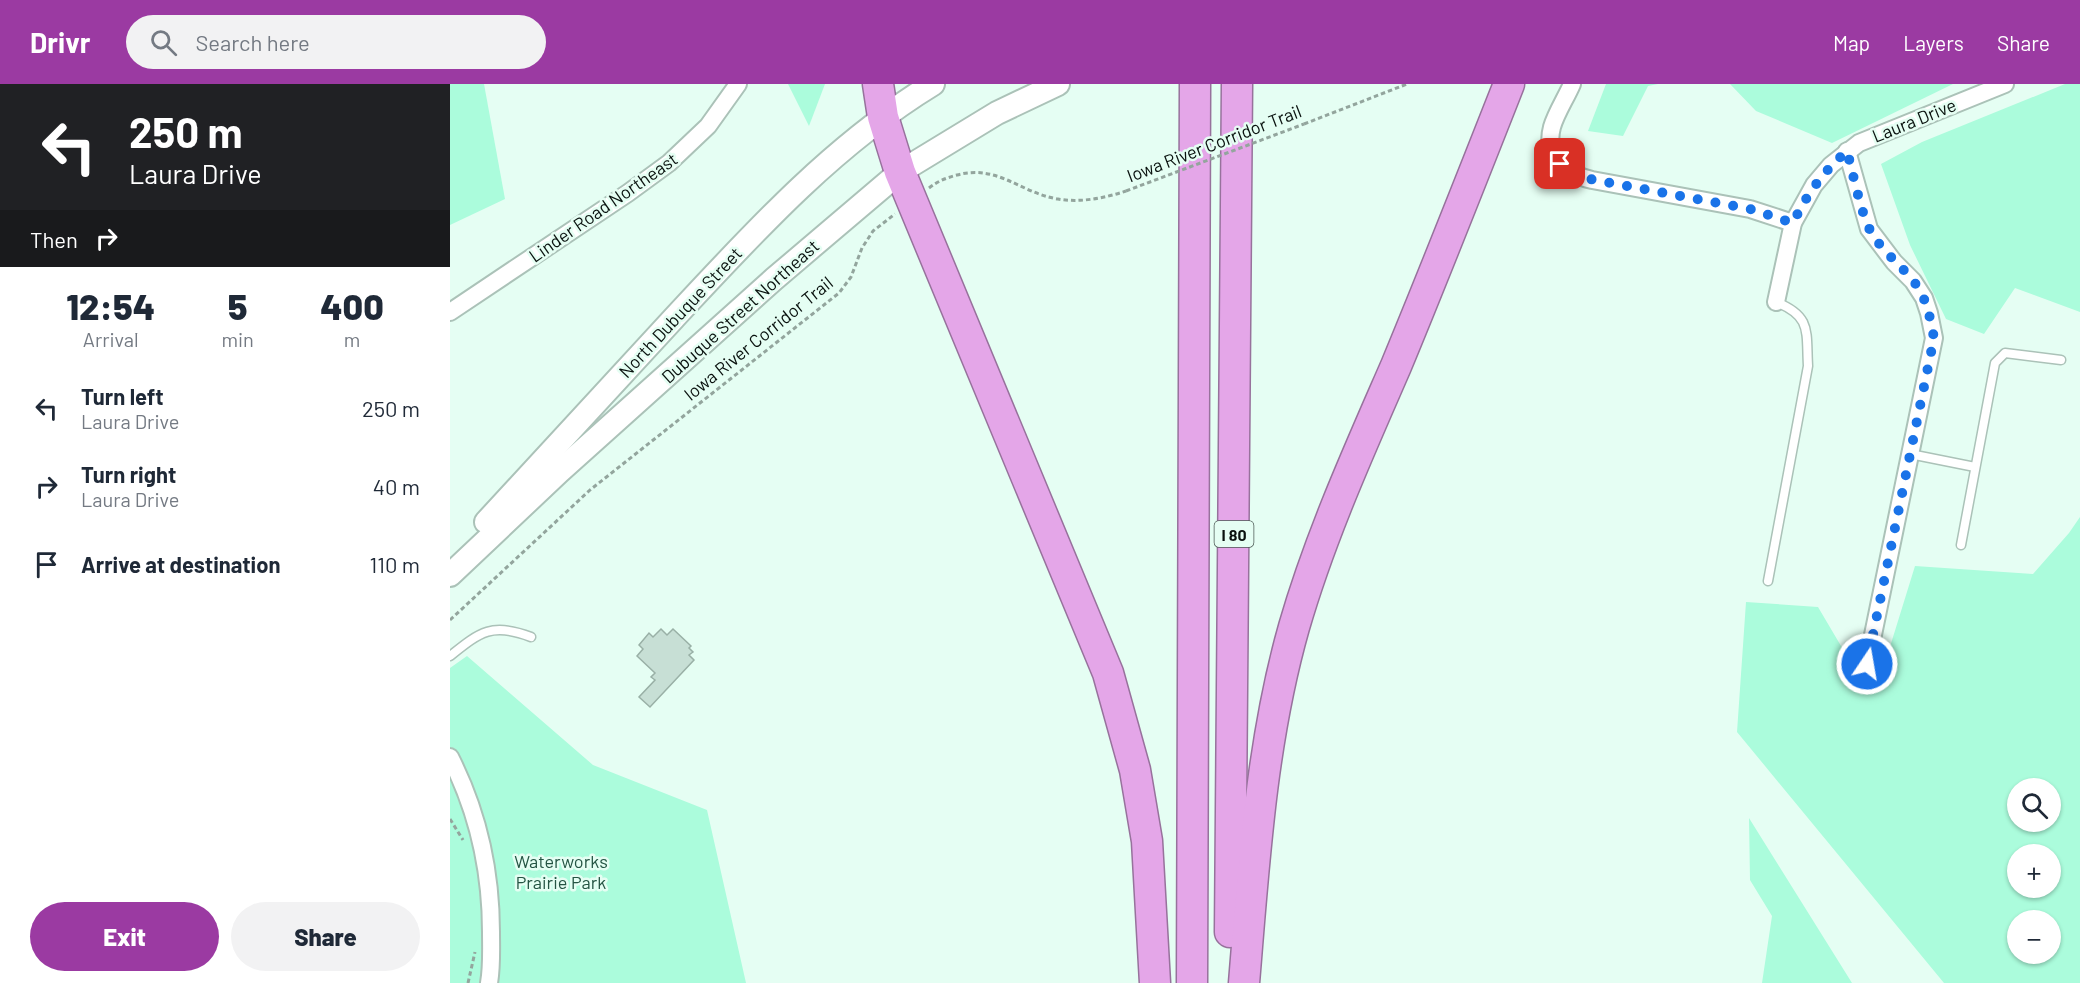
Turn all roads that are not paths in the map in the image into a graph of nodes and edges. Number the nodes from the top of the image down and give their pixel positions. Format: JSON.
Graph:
{"nodes":[{"id":1,"x":878,"y":84,"type":"edge"},
{"id":2,"x":933,"y":84,"type":"edge"},
{"id":3,"x":1058,"y":84,"type":"edge"},
{"id":4,"x":1195,"y":84,"type":"edge"},
{"id":5,"x":1237,"y":84,"type":"edge"},
{"id":6,"x":1509,"y":84,"type":"edge"},
{"id":7,"x":1572,"y":84,"type":"edge"},
{"id":8,"x":2004,"y":84,"type":"edge"},
{"id":9,"x":731,"y":86,"type":"edge"},
{"id":10,"x":884,"y":117,"type":"junction"},
{"id":11,"x":1847,"y":151,"type":"junction"},
{"id":12,"x":900,"y":172,"type":"junction"},
{"id":13,"x":1793,"y":223,"type":"junction"},
{"id":14,"x":1776,"y":302,"type":"joint"},
{"id":15,"x":450,"y":312,"type":"edge"},
{"id":16,"x":2061,"y":360,"type":"dead end"},
{"id":17,"x":1910,"y":454,"type":"junction"},
{"id":18,"x":1975,"y":467,"type":"junction"},
{"id":19,"x":1961,"y":545,"type":"dead end"},
{"id":20,"x":450,"y":564,"type":"edge"},
{"id":21,"x":450,"y":575,"type":"edge"},
{"id":22,"x":1768,"y":581,"type":"dead end"},
{"id":23,"x":531,"y":637,"type":"dead end"},
{"id":24,"x":450,"y":656,"type":"edge"},
{"id":25,"x":1867,"y":664,"type":"dead end"},
{"id":26,"x":450,"y":758,"type":"edge"},
{"id":27,"x":489,"y":983,"type":"edge"},
{"id":28,"x":1155,"y":983,"type":"edge"},
{"id":29,"x":1192,"y":983,"type":"edge"},
{"id":30,"x":1230,"y":983,"type":"edge"},
{"id":31,"x":1244,"y":983,"type":"edge"}],
"edges":[{"from":1,"to":10,"type":"highway"},
{"from":2,"to":10,"type":"main road","name":"North Dubuque Street"},
{"from":3,"to":12,"type":"main road","name":"Dubuque Street Northeast"},
{"from":4,"to":29,"type":"highway","number":"I 80"},
{"from":5,"to":30,"type":"highway","number":"I 80"},
{"from":6,"to":31,"type":"highway"},
{"from":7,"to":13,"type":"street"},
{"from":8,"to":11,"type":"street","name":"Laura Drive"},
{"from":9,"to":15,"type":"street","name":"Linder Road Northeast"},
{"from":10,"to":12,"type":"highway"},
{"from":10,"to":20,"type":"main road","name":"North Dubuque Street"},
{"from":11,"to":13,"type":"street","name":"Laura Drive"},
{"from":11,"to":17,"type":"street"},
{"from":12,"to":21,"type":"main road","name":"Dubuque Street Northeast"},
{"from":12,"to":28,"type":"highway"},
{"from":13,"to":14,"type":"street","name":"Laura Drive"},
{"from":14,"to":22,"type":"lane"},
{"from":16,"to":18,"type":"lane"},
{"from":17,"to":18,"type":"lane"},
{"from":17,"to":25,"type":"street"},
{"from":18,"to":19,"type":"lane"},
{"from":23,"to":24,"type":"lane"},
{"from":26,"to":27,"type":"street"}]}
